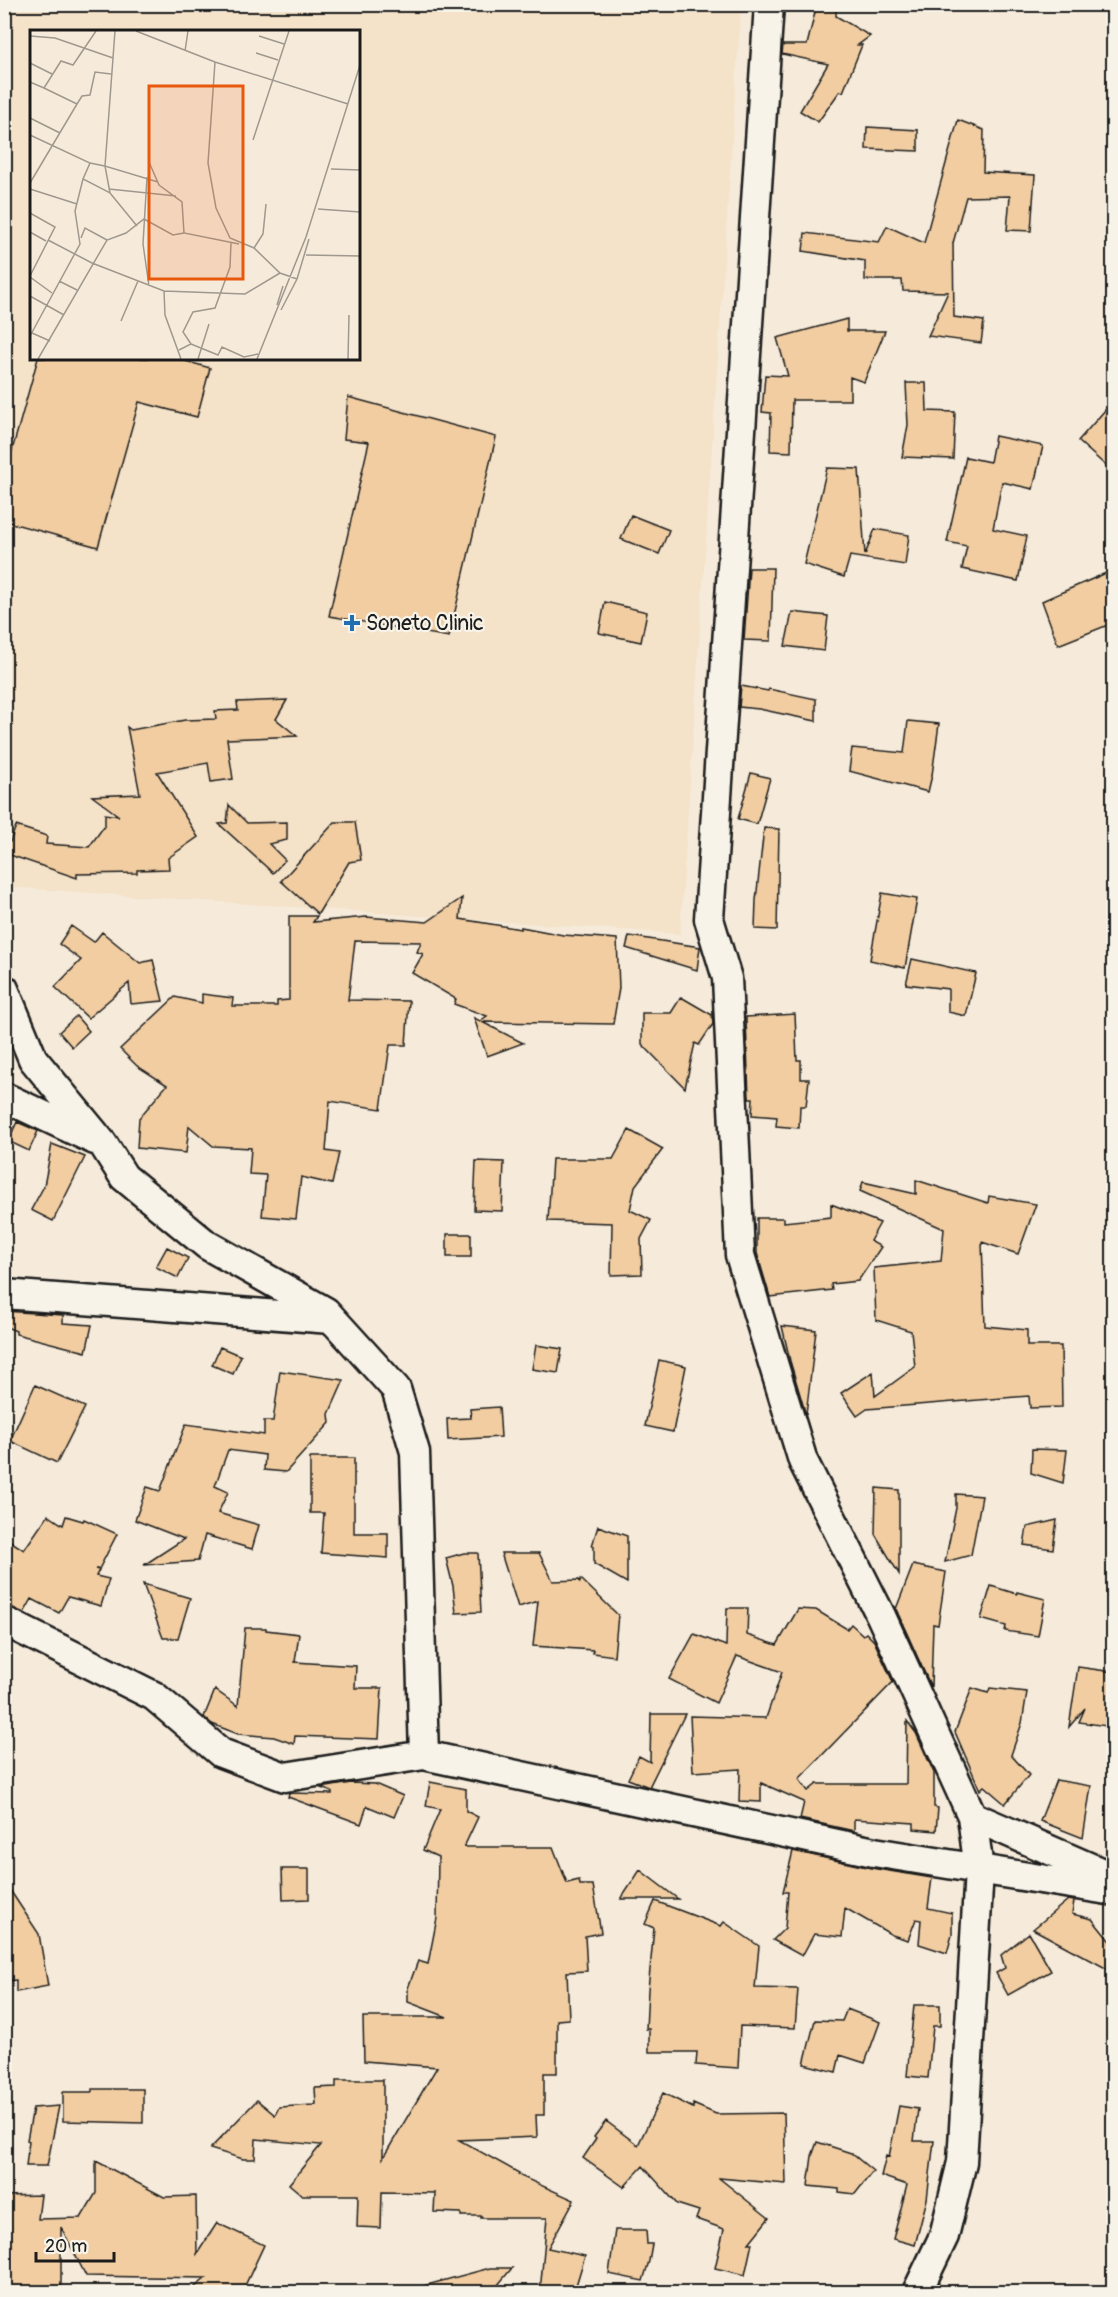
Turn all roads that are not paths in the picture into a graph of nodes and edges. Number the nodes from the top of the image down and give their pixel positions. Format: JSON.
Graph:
{"nodes":[{"id":1,"x":769,"y":4,"type":"edge"},
{"id":2,"x":4,"y":989,"type":"edge"},
{"id":3,"x":4,"y":1098,"type":"edge"},
{"id":4,"x":103,"y":1144,"type":"junction"},
{"id":5,"x":4,"y":1294,"type":"edge"},
{"id":6,"x":333,"y":1319,"type":"junction"},
{"id":7,"x":4,"y":1621,"type":"edge"},
{"id":8,"x":424,"y":1755,"type":"junction"},
{"id":9,"x":972,"y":1816,"type":"junction"},
{"id":10,"x":979,"y":1870,"type":"junction"},
{"id":11,"x":1113,"y":1878,"type":"edge"},
{"id":12,"x":1113,"y":1891,"type":"edge"},
{"id":13,"x":917,"y":2292,"type":"edge"}],
"edges":[{"from":1,"to":9,"type":"street"},
{"from":2,"to":4,"type":"street"},
{"from":3,"to":4,"type":"street"},
{"from":4,"to":6,"type":"street"},
{"from":5,"to":6,"type":"street"},
{"from":6,"to":8,"type":"street"},
{"from":7,"to":8,"type":"street"},
{"from":8,"to":10,"type":"street"},
{"from":9,"to":10,"type":"street"},
{"from":9,"to":11,"type":"street"},
{"from":10,"to":12,"type":"street"},
{"from":10,"to":13,"type":"street"}]}
